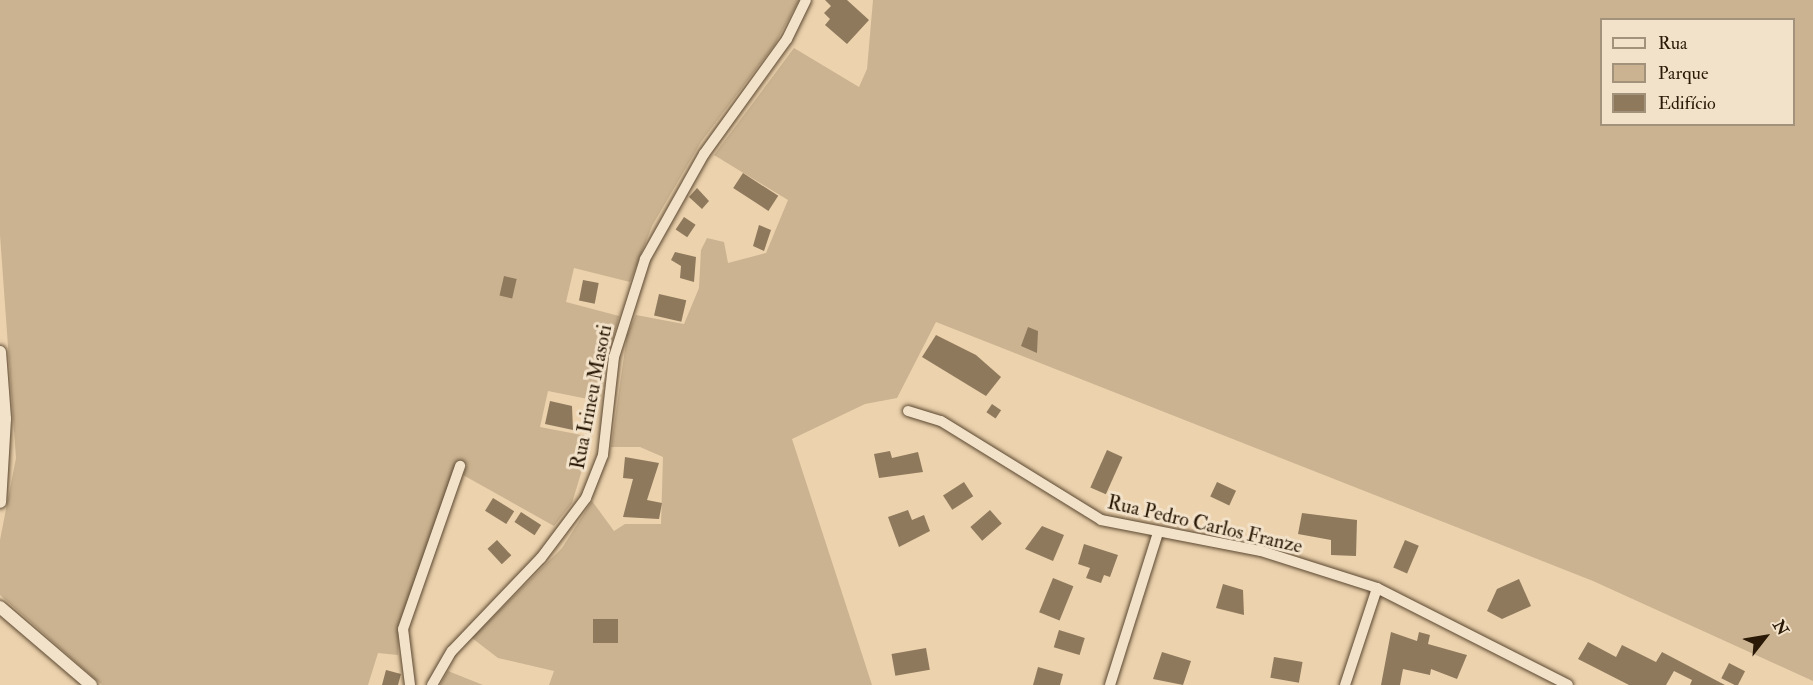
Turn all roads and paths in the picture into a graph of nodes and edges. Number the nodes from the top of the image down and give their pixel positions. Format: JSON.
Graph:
{"nodes":[{"id":1,"x":806,"y":0,"type":"edge"},
{"id":2,"x":0,"y":352,"type":"edge"},
{"id":3,"x":908,"y":411,"type":"dead end"},
{"id":4,"x":460,"y":466,"type":"dead end"},
{"id":5,"x":0,"y":502,"type":"edge"},
{"id":6,"x":1158,"y":533,"type":"junction"},
{"id":7,"x":1377,"y":588,"type":"junction"},
{"id":8,"x":0,"y":607,"type":"edge"},
{"id":9,"x":91,"y":685,"type":"edge"},
{"id":10,"x":411,"y":685,"type":"edge"},
{"id":11,"x":432,"y":685,"type":"edge"},
{"id":12,"x":1110,"y":685,"type":"edge"},
{"id":13,"x":1345,"y":685,"type":"edge"},
{"id":14,"x":1568,"y":685,"type":"edge"}],
"edges":[{"from":1,"to":11,"type":"street","name":"Rua Irineu Masoti"},
{"from":2,"to":5,"type":"street"},
{"from":3,"to":6,"type":"street","name":"Rua Pedro Carlos Franze"},
{"from":4,"to":10,"type":"street"},
{"from":6,"to":7,"type":"street","name":"Rua Pedro Carlos Franze"},
{"from":6,"to":12,"type":"street"},
{"from":7,"to":13,"type":"street"},
{"from":7,"to":14,"type":"street","name":"Rua Pedro Carlos Franze"},
{"from":8,"to":9,"type":"street"}]}
